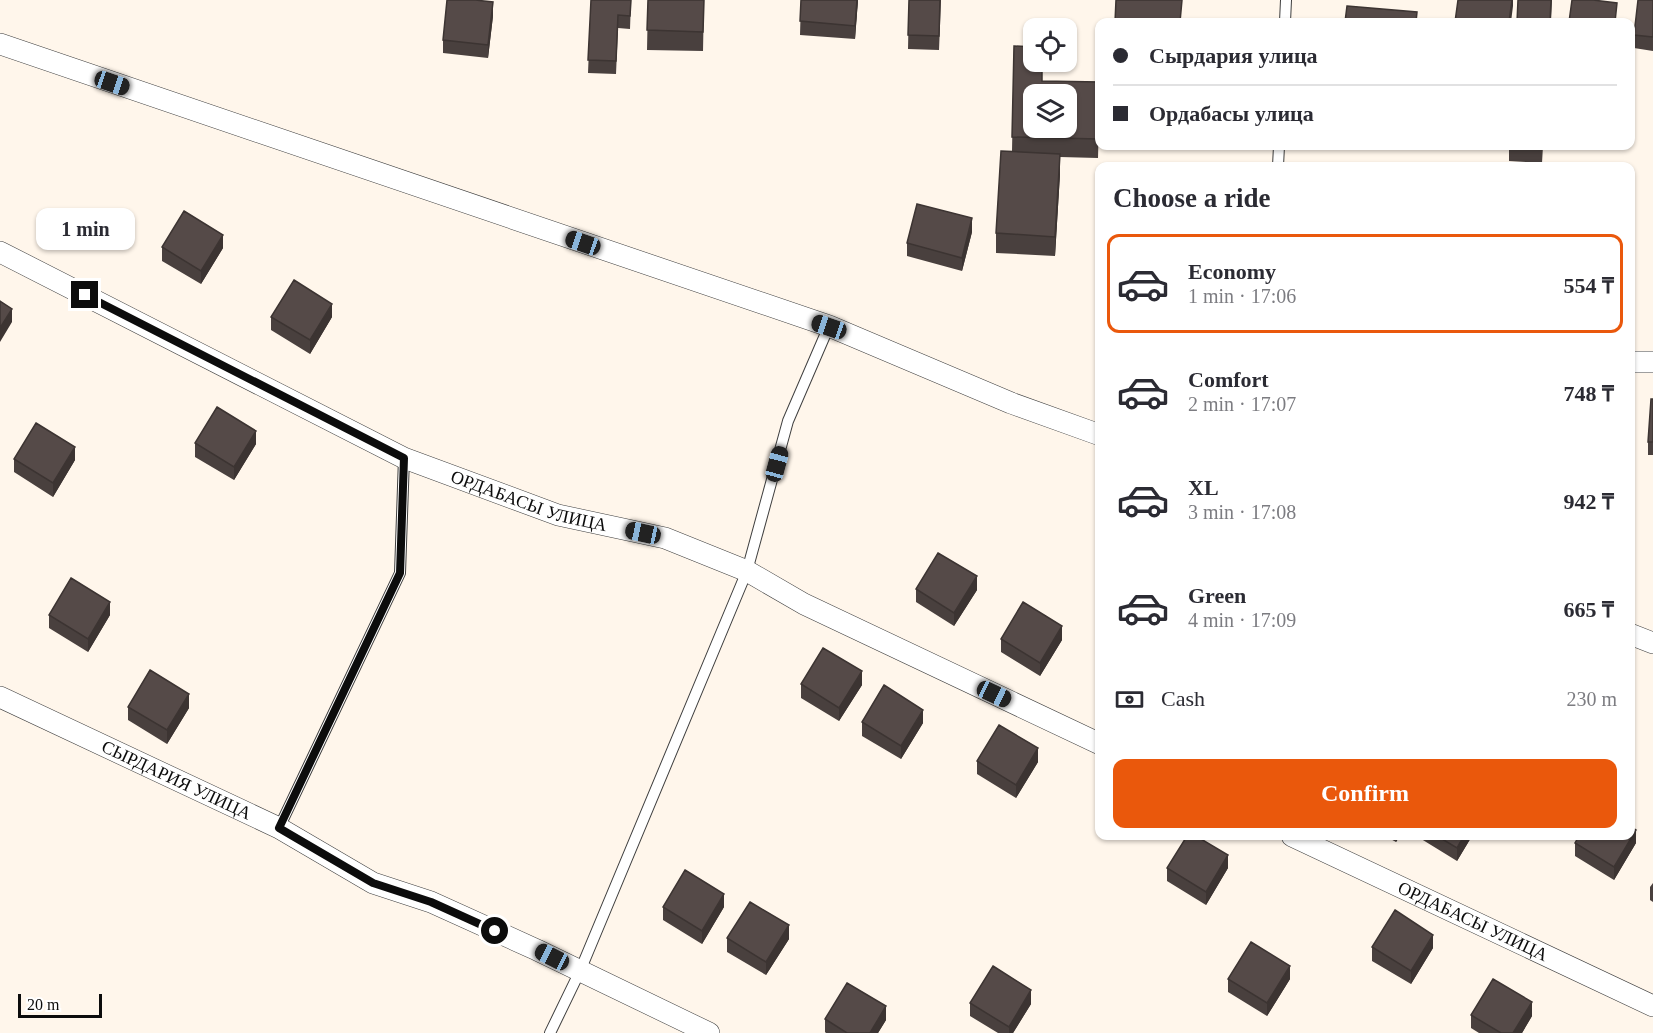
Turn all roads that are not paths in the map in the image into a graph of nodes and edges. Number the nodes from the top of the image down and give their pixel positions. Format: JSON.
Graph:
{"nodes":[{"id":1,"x":1286,"y":0,"type":"edge"},
{"id":2,"x":1285,"y":18,"type":"edge"},
{"id":3,"x":0,"y":45,"type":"edge"},
{"id":4,"x":0,"y":252,"type":"edge"},
{"id":5,"x":829,"y":327,"type":"junction"},
{"id":6,"x":1635,"y":362,"type":"edge"},
{"id":7,"x":1653,"y":362,"type":"edge"},
{"id":8,"x":1095,"y":433,"type":"edge"},
{"id":9,"x":404,"y":458,"type":"junction"},
{"id":10,"x":747,"y":571,"type":"junction"},
{"id":11,"x":1635,"y":636,"type":"edge"},
{"id":12,"x":1653,"y":643,"type":"edge"},
{"id":13,"x":0,"y":697,"type":"edge"},
{"id":14,"x":1095,"y":742,"type":"edge"},
{"id":15,"x":279,"y":828,"type":"junction"},
{"id":16,"x":1300,"y":840,"type":"edge"},
{"id":17,"x":580,"y":971,"type":"junction"},
{"id":18,"x":1653,"y":1006,"type":"edge"},
{"id":19,"x":550,"y":1033,"type":"edge"},
{"id":20,"x":709,"y":1033,"type":"edge"}],
"edges":[{"from":1,"to":2,"type":"lane"},
{"from":3,"to":5,"type":"street"},
{"from":4,"to":9,"type":"street","name":"ОРДАБАСЫ УЛИЦА"},
{"from":5,"to":8,"type":"street"},
{"from":5,"to":10,"type":"lane"},
{"from":6,"to":7,"type":"street"},
{"from":9,"to":10,"type":"street","name":"ОРДАБАСЫ УЛИЦА"},
{"from":9,"to":15,"type":"lane"},
{"from":10,"to":14,"type":"street","name":"ОРДАБАСЫ УЛИЦА"},
{"from":10,"to":17,"type":"lane"},
{"from":11,"to":12,"type":"street"},
{"from":13,"to":15,"type":"street","name":"СЫРДАРИЯ УЛИЦА"},
{"from":15,"to":17,"type":"street","name":"СЫРДАРИЯ УЛИЦА"},
{"from":16,"to":18,"type":"street","name":"ОРДАБАСЫ УЛИЦА"},
{"from":17,"to":19,"type":"lane"},
{"from":17,"to":20,"type":"street","name":"СЫРДАРИЯ УЛИЦА"}]}
